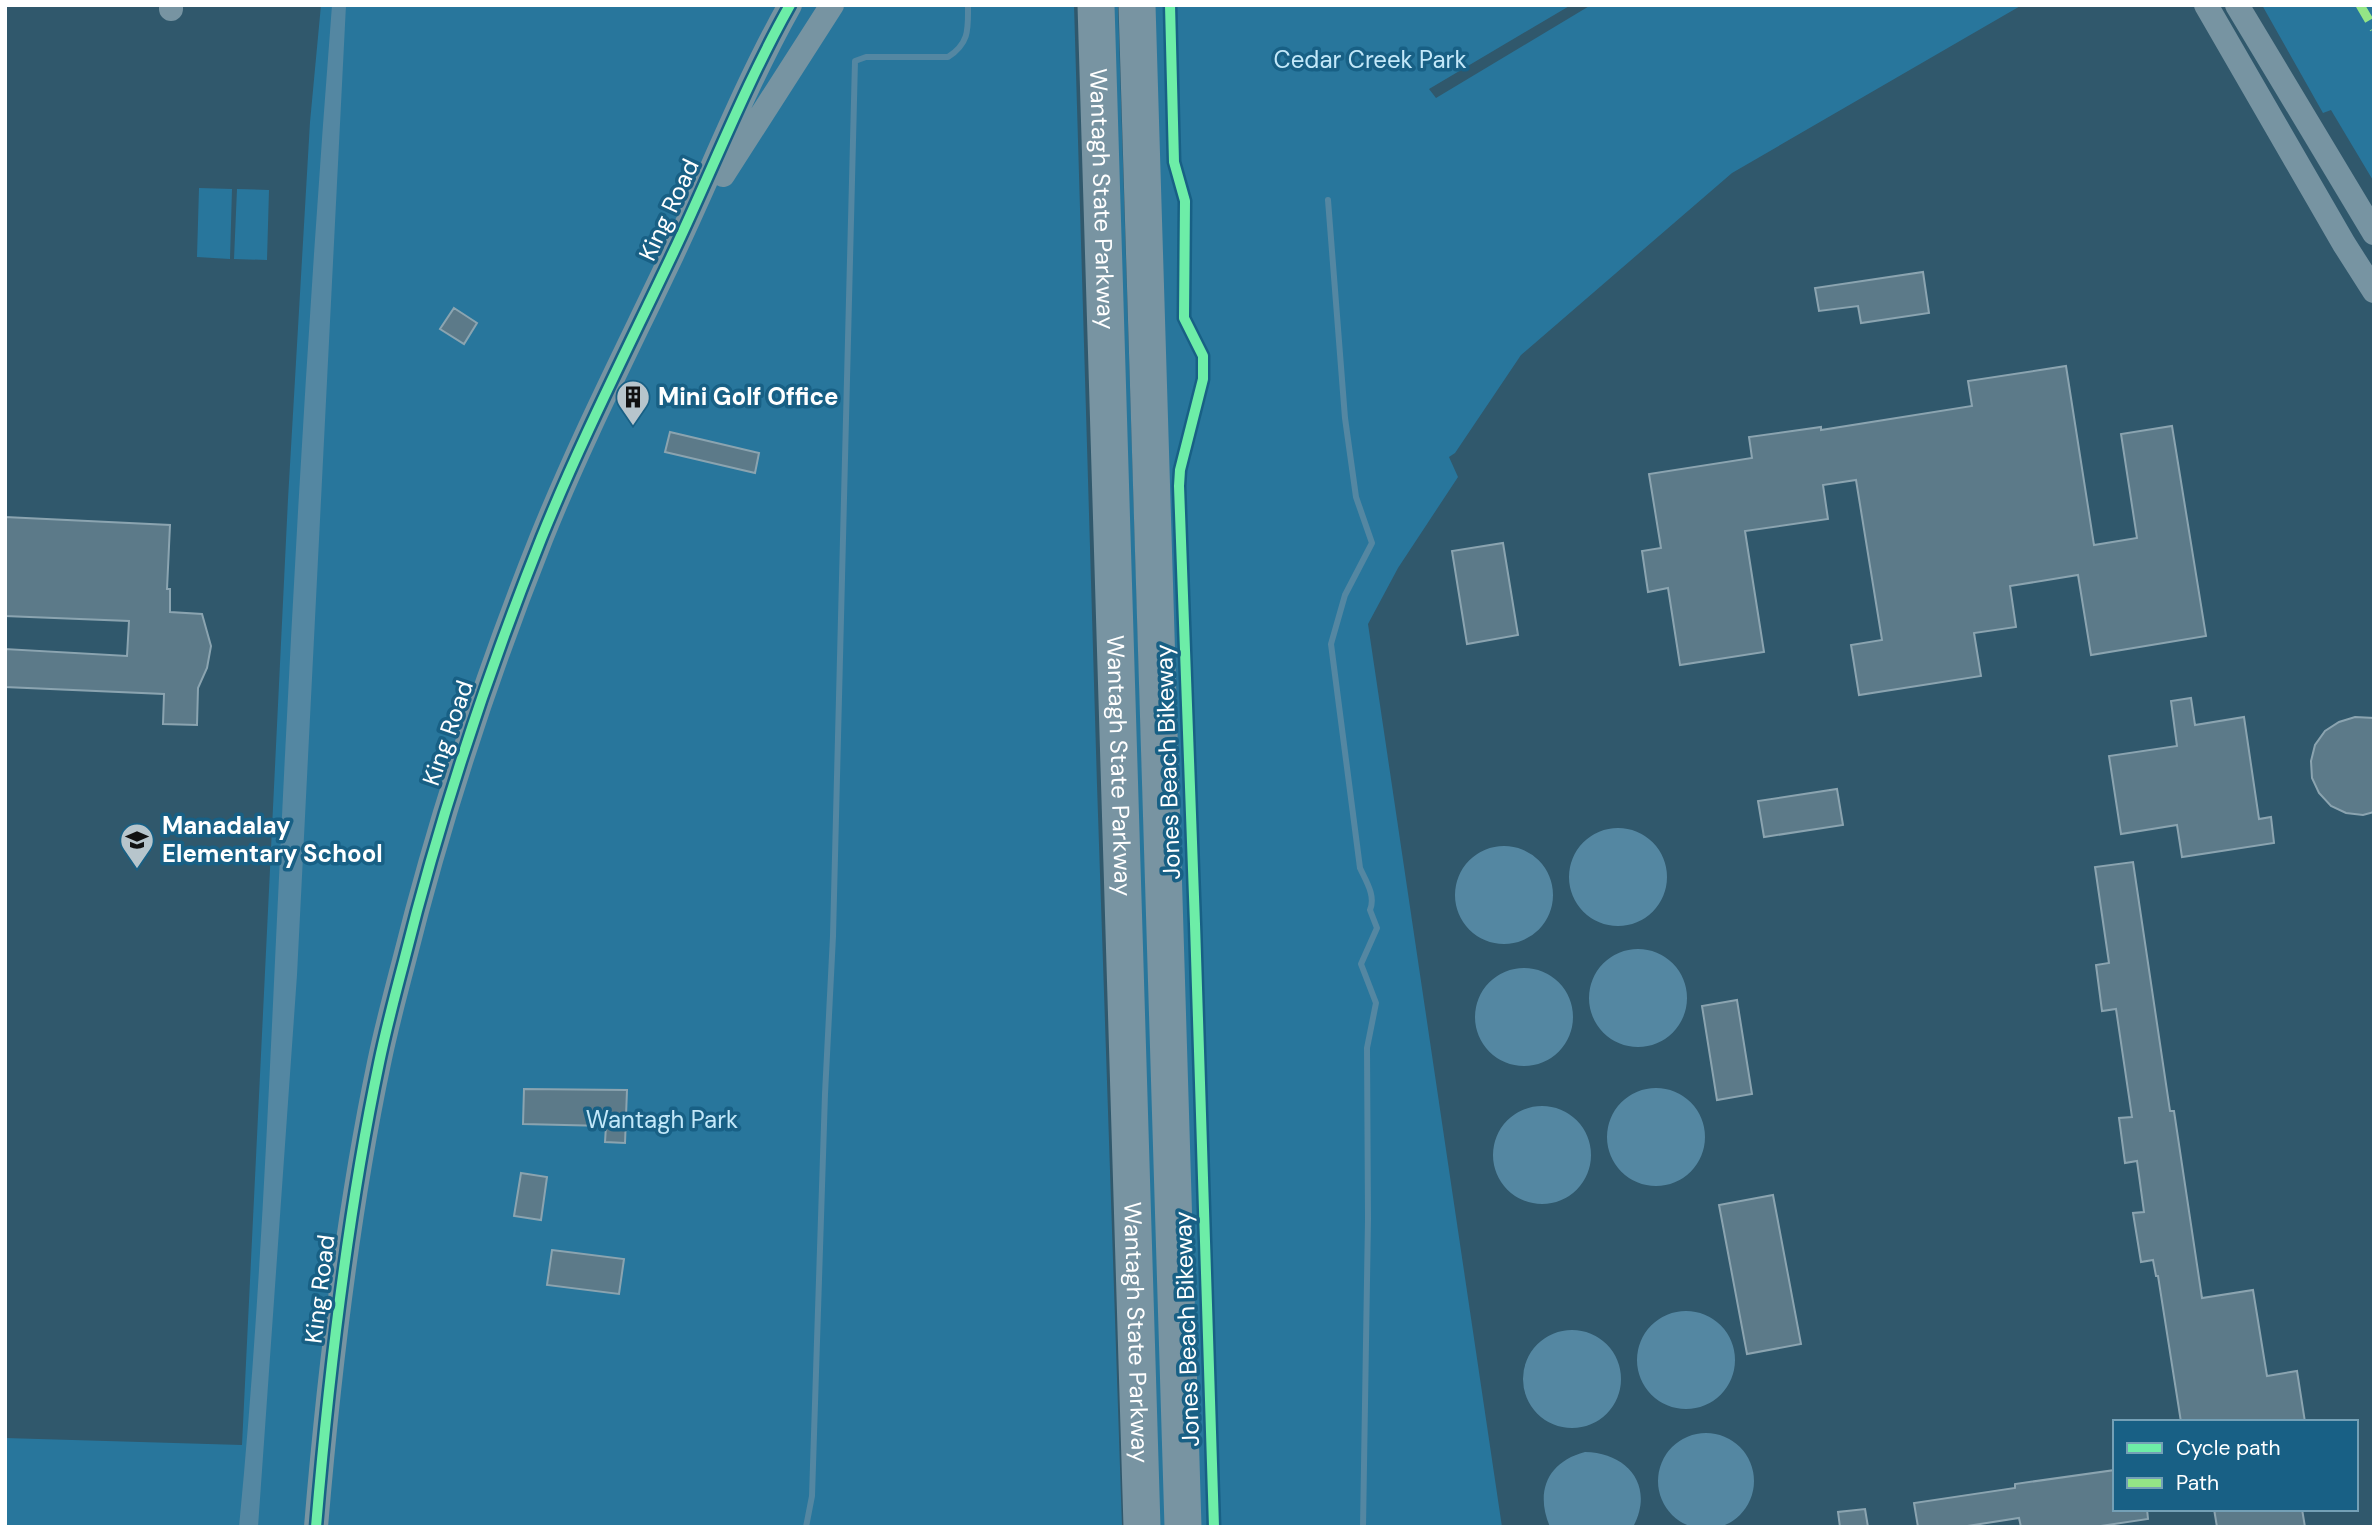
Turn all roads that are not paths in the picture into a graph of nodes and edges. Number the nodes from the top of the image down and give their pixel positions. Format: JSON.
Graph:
{"nodes":[{"id":1,"x":790,"y":5,"type":"edge"},
{"id":2,"x":832,"y":5,"type":"edge"},
{"id":3,"x":1096,"y":5,"type":"edge"},
{"id":4,"x":1137,"y":5,"type":"edge"},
{"id":5,"x":2206,"y":5,"type":"edge"},
{"id":6,"x":2237,"y":5,"type":"edge"},
{"id":7,"x":2374,"y":233,"type":"edge"},
{"id":8,"x":671,"y":259,"type":"junction"},
{"id":9,"x":2374,"y":291,"type":"edge"},
{"id":10,"x":316,"y":1527,"type":"edge"},
{"id":11,"x":1142,"y":1527,"type":"edge"},
{"id":12,"x":1183,"y":1527,"type":"edge"}],
"edges":[{"from":1,"to":8,"type":"street","name":"King Road"},
{"from":2,"to":8,"type":"street","name":"King Road"},
{"from":3,"to":11,"type":"highway","name":"Wantagh State Parkway"},
{"from":4,"to":12,"type":"highway","name":"Wantagh State Parkway"},
{"from":5,"to":9,"type":"street"},
{"from":6,"to":7,"type":"street"},
{"from":8,"to":10,"type":"street","name":"King Road"}]}
